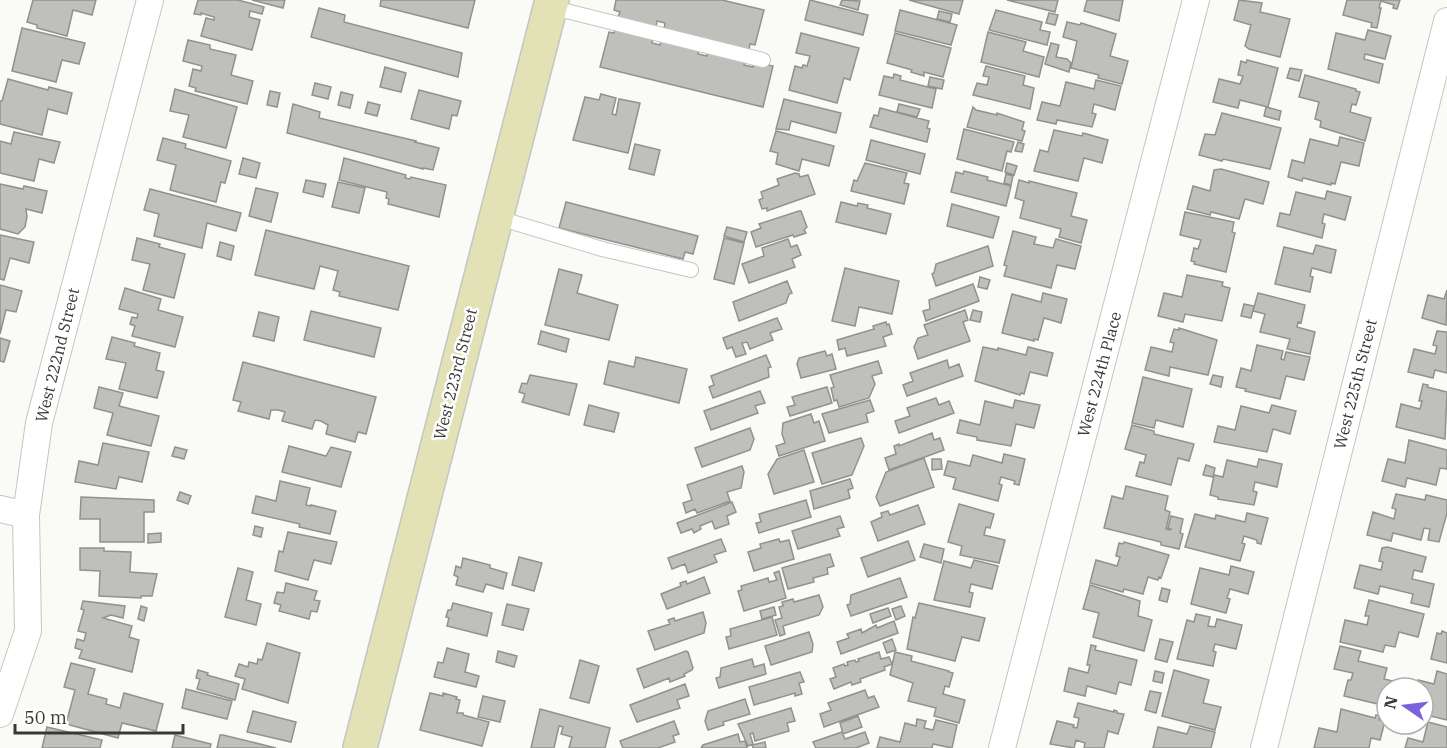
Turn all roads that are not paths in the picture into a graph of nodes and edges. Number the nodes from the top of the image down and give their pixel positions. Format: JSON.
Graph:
{"nodes":[{"id":1,"x":150,"y":0,"type":"edge"},
{"id":2,"x":1196,"y":0,"type":"edge"},
{"id":3,"x":551,"y":3,"type":"edge"},
{"id":4,"x":1447,"y":21,"type":"edge"},
{"id":5,"x":763,"y":60,"type":"dead end"},
{"id":6,"x":495,"y":217,"type":"junction"},
{"id":7,"x":690,"y":270,"type":"dead end"},
{"id":8,"x":0,"y":509,"type":"edge"},
{"id":9,"x":26,"y":515,"type":"junction"},
{"id":10,"x":0,"y":714,"type":"edge"},
{"id":11,"x":360,"y":748,"type":"edge"},
{"id":12,"x":1002,"y":748,"type":"edge"},
{"id":13,"x":1264,"y":748,"type":"edge"}],
"edges":[{"from":1,"to":9,"type":"street","name":"West 222nd Street"},
{"from":2,"to":12,"type":"street","name":"West 224th Place"},
{"from":3,"to":5,"type":"lane"},
{"from":3,"to":6,"type":"main road","name":"West 223rd Street"},
{"from":4,"to":13,"type":"street","name":"West 225th Street"},
{"from":6,"to":7,"type":"lane"},
{"from":6,"to":11,"type":"main road","name":"West 223rd Street"},
{"from":8,"to":9,"type":"street"},
{"from":9,"to":10,"type":"street","name":"West 222nd Street"}]}
